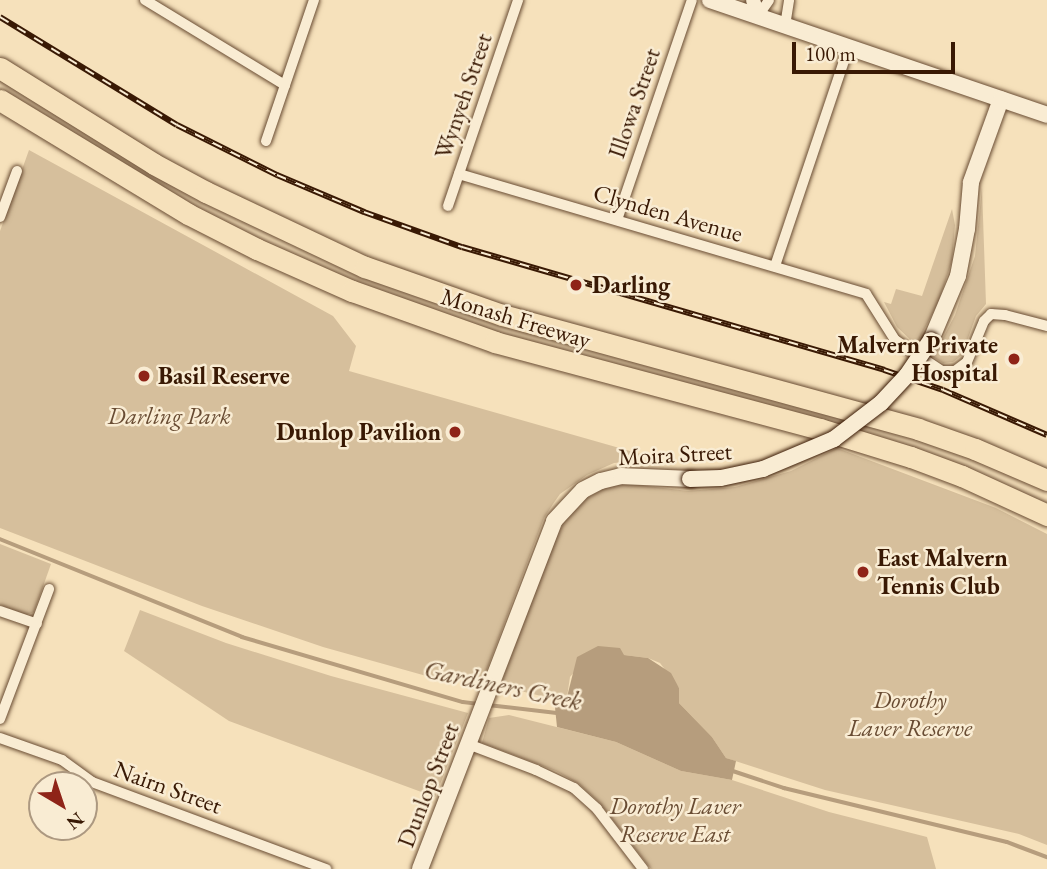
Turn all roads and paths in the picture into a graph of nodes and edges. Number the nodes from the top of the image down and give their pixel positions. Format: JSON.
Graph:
{"nodes":[{"id":1,"x":145,"y":0,"type":"edge"},
{"id":2,"x":314,"y":0,"type":"edge"},
{"id":3,"x":518,"y":0,"type":"edge"},
{"id":4,"x":691,"y":0,"type":"edge"},
{"id":5,"x":710,"y":0,"type":"edge"},
{"id":6,"x":753,"y":0,"type":"edge"},
{"id":7,"x":769,"y":0,"type":"edge"},
{"id":8,"x":789,"y":0,"type":"edge"},
{"id":9,"x":737,"y":5,"type":"edge"},
{"id":10,"x":758,"y":16,"type":"junction"},
{"id":11,"x":785,"y":26,"type":"junction"},
{"id":12,"x":848,"y":48,"type":"junction"},
{"id":13,"x":0,"y":68,"type":"edge"},
{"id":14,"x":285,"y":85,"type":"junction"},
{"id":15,"x":1001,"y":99,"type":"junction"},
{"id":16,"x":0,"y":100,"type":"edge"},
{"id":17,"x":1047,"y":115,"type":"edge"},
{"id":18,"x":266,"y":141,"type":"dead end"},
{"id":19,"x":17,"y":171,"type":"dead end"},
{"id":20,"x":459,"y":174,"type":"junction"},
{"id":21,"x":448,"y":206,"type":"dead end"},
{"id":22,"x":0,"y":217,"type":"edge"},
{"id":23,"x":617,"y":220,"type":"junction"},
{"id":24,"x":775,"y":266,"type":"junction"},
{"id":25,"x":1047,"y":326,"type":"edge"},
{"id":26,"x":1047,"y":480,"type":"edge"},
{"id":27,"x":1047,"y":515,"type":"edge"},
{"id":28,"x":49,"y":589,"type":"dead end"},
{"id":29,"x":0,"y":611,"type":"edge"},
{"id":30,"x":37,"y":624,"type":"junction"},
{"id":31,"x":479,"y":717,"type":"joint"},
{"id":32,"x":0,"y":719,"type":"edge"},
{"id":33,"x":0,"y":738,"type":"edge"},
{"id":34,"x":468,"y":744,"type":"junction"},
{"id":35,"x":326,"y":869,"type":"edge"},
{"id":36,"x":420,"y":869,"type":"edge"},
{"id":37,"x":643,"y":869,"type":"edge"}],
"edges":[{"from":1,"to":14,"type":"street"},
{"from":2,"to":14,"type":"street"},
{"from":3,"to":20,"type":"street","name":"Wynyeh Street"},
{"from":4,"to":23,"type":"street","name":"Illowa Street"},
{"from":5,"to":9,"type":"main road"},
{"from":6,"to":10,"type":"street"},
{"from":7,"to":10,"type":"street"},
{"from":8,"to":11,"type":"street"},
{"from":9,"to":10,"type":"main road"},
{"from":10,"to":11,"type":"main road"},
{"from":11,"to":12,"type":"main road"},
{"from":12,"to":15,"type":"main road"},
{"from":12,"to":24,"type":"street"},
{"from":13,"to":26,"type":"highway","name":"Monash Freeway"},
{"from":14,"to":18,"type":"street"},
{"from":15,"to":17,"type":"main road"},
{"from":15,"to":31,"type":"main road","name":"Moira Street","bridge":true},
{"from":16,"to":27,"type":"highway","name":"Monash Freeway"},
{"from":19,"to":22,"type":"street"},
{"from":20,"to":21,"type":"street","name":"Wynyeh Street"},
{"from":20,"to":23,"type":"street","name":"Clynden Avenue"},
{"from":23,"to":24,"type":"street","name":"Clynden Avenue"},
{"from":24,"to":25,"type":"street","name":"Clynden Avenue"},
{"from":28,"to":30,"type":"street"},
{"from":29,"to":30,"type":"street"},
{"from":30,"to":32,"type":"street"},
{"from":31,"to":34,"type":"main road","name":"Dunlop Street"},
{"from":33,"to":35,"type":"street","name":"Nairn Street"},
{"from":34,"to":36,"type":"main road","name":"Dunlop Street"},
{"from":34,"to":37,"type":"street"}]}
